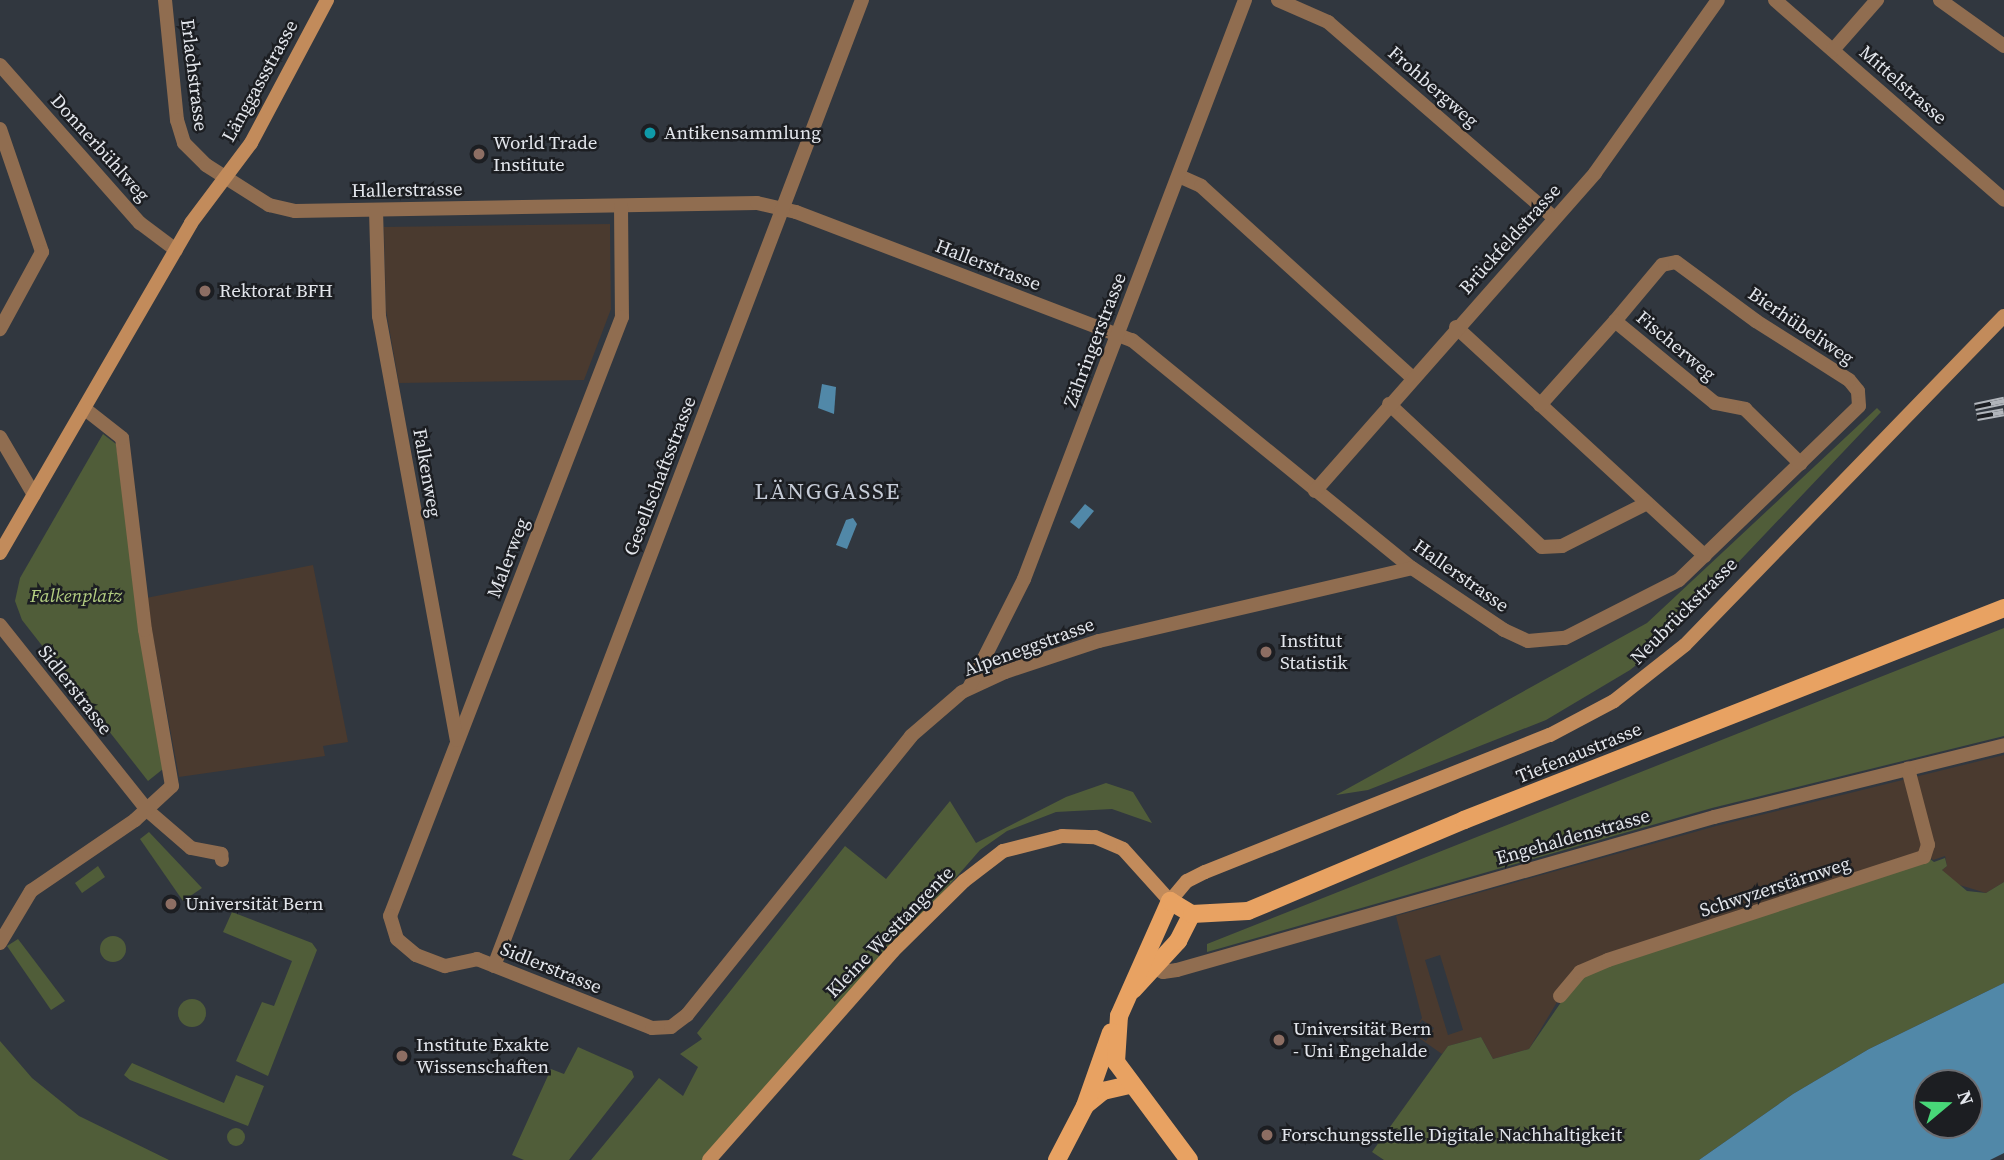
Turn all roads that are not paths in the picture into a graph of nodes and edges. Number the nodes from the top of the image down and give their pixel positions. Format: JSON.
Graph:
{"nodes":[{"id":1,"x":165,"y":0,"type":"edge"},
{"id":2,"x":327,"y":0,"type":"edge"},
{"id":3,"x":862,"y":0,"type":"edge"},
{"id":4,"x":1245,"y":0,"type":"edge"},
{"id":5,"x":1278,"y":0,"type":"edge"},
{"id":6,"x":1718,"y":0,"type":"edge"},
{"id":7,"x":1775,"y":0,"type":"edge"},
{"id":8,"x":1877,"y":0,"type":"edge"},
{"id":9,"x":1940,"y":0,"type":"edge"},
{"id":10,"x":2004,"y":46,"type":"edge"},
{"id":11,"x":1833,"y":50,"type":"junction"},
{"id":12,"x":0,"y":65,"type":"edge"},
{"id":13,"x":0,"y":129,"type":"edge"},
{"id":14,"x":1179,"y":176,"type":"junction"},
{"id":15,"x":224,"y":178,"type":"junction"},
{"id":16,"x":2004,"y":200,"type":"edge"},
{"id":17,"x":621,"y":206,"type":"junction"},
{"id":18,"x":780,"y":208,"type":"junction"},
{"id":19,"x":376,"y":210,"type":"junction"},
{"id":20,"x":1554,"y":218,"type":"junction"},
{"id":21,"x":176,"y":250,"type":"junction"},
{"id":22,"x":2004,"y":316,"type":"edge"},
{"id":23,"x":1615,"y":321,"type":"junction"},
{"id":24,"x":1455,"y":327,"type":"junction"},
{"id":25,"x":0,"y":329,"type":"edge"},
{"id":26,"x":1117,"y":335,"type":"junction"},
{"id":27,"x":1412,"y":378,"type":"junction"},
{"id":28,"x":1389,"y":404,"type":"junction"},
{"id":29,"x":1540,"y":405,"type":"junction"},
{"id":30,"x":85,"y":409,"type":"junction"},
{"id":31,"x":0,"y":437,"type":"edge"},
{"id":32,"x":1801,"y":464,"type":"junction"},
{"id":33,"x":1315,"y":491,"type":"junction"},
{"id":34,"x":34,"y":495,"type":"junction"},
{"id":35,"x":1647,"y":503,"type":"junction"},
{"id":36,"x":0,"y":553,"type":"edge"},
{"id":37,"x":1704,"y":556,"type":"junction"},
{"id":38,"x":1412,"y":568,"type":"junction"},
{"id":39,"x":1639,"y":602,"type":"joint"},
{"id":40,"x":2004,"y":608,"type":"edge"},
{"id":41,"x":0,"y":625,"type":"edge"},
{"id":42,"x":968,"y":689,"type":"junction"},
{"id":43,"x":457,"y":741,"type":"junction"},
{"id":44,"x":2004,"y":745,"type":"edge"},
{"id":45,"x":1908,"y":769,"type":"junction"},
{"id":46,"x":147,"y":810,"type":"junction"},
{"id":47,"x":222,"y":860,"type":"dead end"},
{"id":48,"x":1170,"y":901,"type":"junction"},
{"id":49,"x":1192,"y":914,"type":"junction"},
{"id":50,"x":390,"y":916,"type":"joint"},
{"id":51,"x":0,"y":943,"type":"edge"},
{"id":52,"x":1149,"y":964,"type":"junction"},
{"id":53,"x":494,"y":966,"type":"junction"},
{"id":54,"x":1560,"y":996,"type":"dead end"},
{"id":55,"x":1119,"y":1016,"type":"junction"},
{"id":56,"x":678,"y":1023,"type":"joint"},
{"id":57,"x":1130,"y":1086,"type":"junction"},
{"id":58,"x":1085,"y":1106,"type":"junction"},
{"id":59,"x":709,"y":1160,"type":"edge"},
{"id":60,"x":1057,"y":1160,"type":"edge"},
{"id":61,"x":1189,"y":1160,"type":"edge"}],
"edges":[{"from":1,"to":15,"type":"street","name":"Erlachstrasse"},
{"from":2,"to":15,"type":"main road","name":"Länggassstrasse"},
{"from":3,"to":18,"type":"street","name":"Gesellschaftsstrasse"},
{"from":4,"to":14,"type":"street","name":"Zähringerstrasse"},
{"from":5,"to":20,"type":"street","name":"Frohbergweg"},
{"from":6,"to":20,"type":"street","name":"Brückfeldstrasse"},
{"from":7,"to":11,"type":"street","name":"Mittelstrasse"},
{"from":8,"to":11,"type":"street"},
{"from":9,"to":10,"type":"street"},
{"from":11,"to":16,"type":"street","name":"Mittelstrasse"},
{"from":12,"to":21,"type":"street","name":"Donnerbühlweg"},
{"from":13,"to":25,"type":"street"},
{"from":14,"to":26,"type":"street","name":"Zähringerstrasse"},
{"from":14,"to":27,"type":"street"},
{"from":15,"to":19,"type":"street","name":"Hallerstrasse"},
{"from":15,"to":21,"type":"main road"},
{"from":17,"to":18,"type":"street","name":"Hallerstrasse"},
{"from":17,"to":19,"type":"street","name":"Hallerstrasse"},
{"from":17,"to":43,"type":"street","name":"Malerweg"},
{"from":18,"to":26,"type":"street","name":"Hallerstrasse"},
{"from":18,"to":53,"type":"street","name":"Gesellschaftsstrasse"},
{"from":19,"to":43,"type":"street","name":"Falkenweg"},
{"from":20,"to":24,"type":"street","name":"Brückfeldstrasse"},
{"from":21,"to":30,"type":"main road"},
{"from":22,"to":48,"type":"main road","name":"Neubrückstrasse"},
{"from":23,"to":29,"type":"street","name":"Fischerweg"},
{"from":23,"to":32,"type":"street","name":"Fischerweg"},
{"from":23,"to":32,"type":"street","name":"Bierhübeliweg"},
{"from":24,"to":27,"type":"street","name":"Brückfeldstrasse"},
{"from":24,"to":29,"type":"street"},
{"from":26,"to":33,"type":"street","name":"Hallerstrasse"},
{"from":26,"to":42,"type":"street","name":"Zähringerstrasse"},
{"from":27,"to":28,"type":"street","name":"Brückfeldstrasse"},
{"from":28,"to":33,"type":"street","name":"Brückfeldstrasse"},
{"from":28,"to":35,"type":"street"},
{"from":29,"to":35,"type":"street"},
{"from":30,"to":34,"type":"main road"},
{"from":30,"to":46,"type":"street"},
{"from":31,"to":34,"type":"street"},
{"from":32,"to":37,"type":"street","name":"Bierhübeliweg"},
{"from":33,"to":38,"type":"street","name":"Hallerstrasse"},
{"from":34,"to":36,"type":"main road"},
{"from":35,"to":37,"type":"street"},
{"from":37,"to":39,"type":"street","name":"Bierhübeliweg"},
{"from":38,"to":39,"type":"street","name":"Hallerstrasse"},
{"from":38,"to":42,"type":"street","name":"Alpeneggstrasse"},
{"from":40,"to":49,"type":"main road","name":"Tiefenaustrasse"},
{"from":41,"to":46,"type":"street","name":"Sidlerstrasse"},
{"from":42,"to":56,"type":"street","name":"Alpeneggstrasse"},
{"from":43,"to":50,"type":"street","name":"Malerweg"},
{"from":44,"to":45,"type":"street","name":"Engehaldenstrasse"},
{"from":45,"to":52,"type":"street","name":"Engehaldenstrasse"},
{"from":45,"to":54,"type":"street","name":"Schwyzerstärnweg"},
{"from":46,"to":47,"type":"street","name":"Sidlerstrasse"},
{"from":46,"to":51,"type":"street"},
{"from":48,"to":49,"type":"main road"},
{"from":48,"to":52,"type":"main road"},
{"from":48,"to":59,"type":"main road","name":"Kleine Westtangente"},
{"from":49,"to":52,"type":"main road"},
{"from":50,"to":53,"type":"street","name":"Sidlerstrasse"},
{"from":52,"to":55,"type":"main road"},
{"from":53,"to":56,"type":"street","name":"Sidlerstrasse"},
{"from":55,"to":57,"type":"main road"},
{"from":55,"to":58,"type":"main road"},
{"from":57,"to":58,"type":"main road"},
{"from":57,"to":61,"type":"main road"},
{"from":58,"to":60,"type":"main road"}]}
